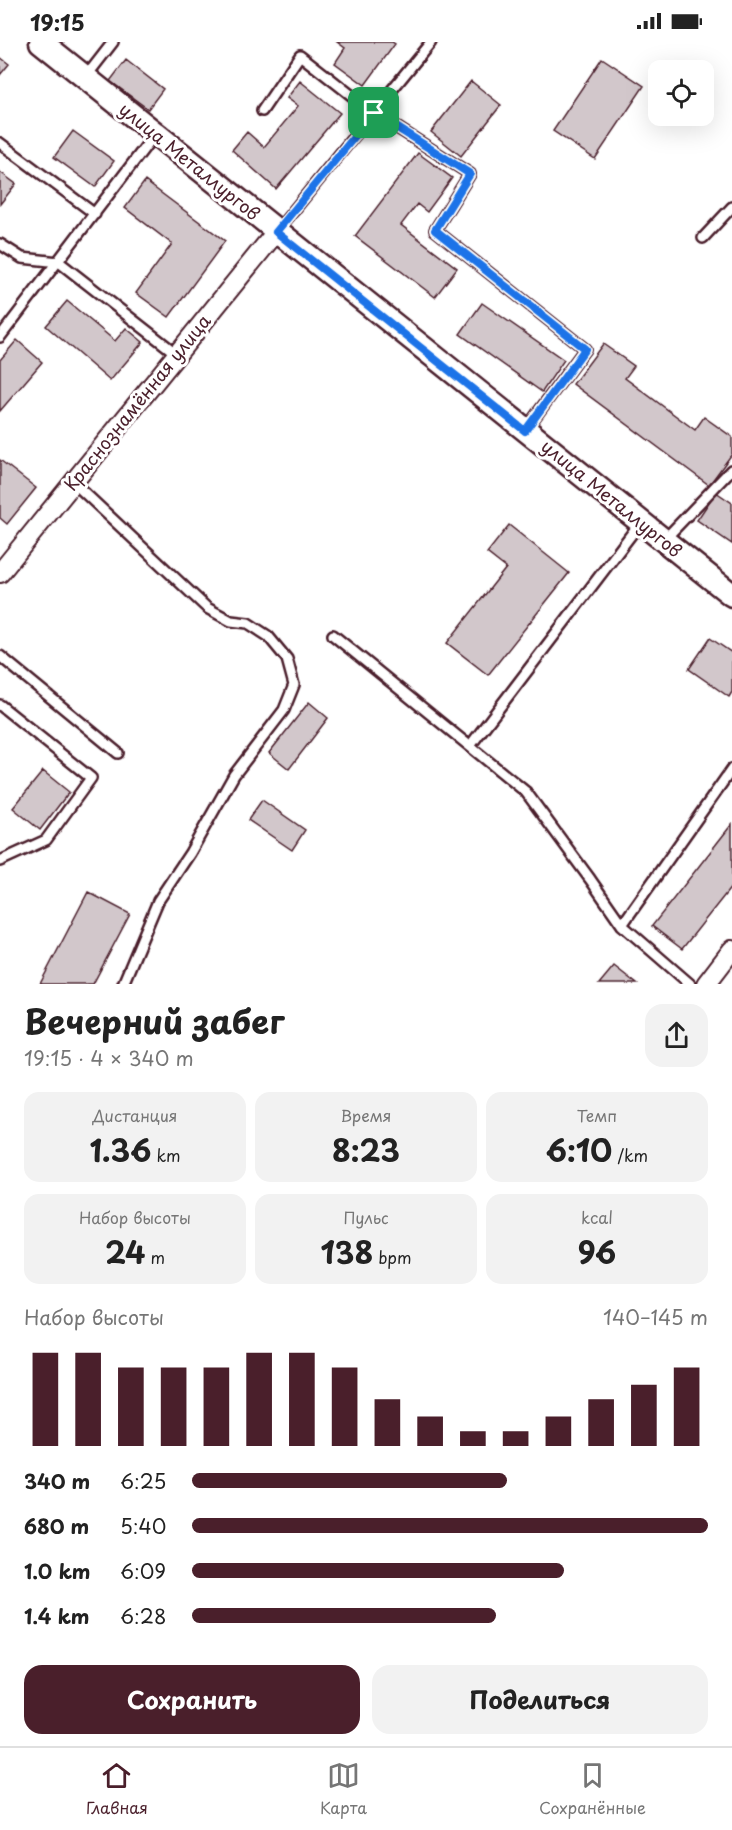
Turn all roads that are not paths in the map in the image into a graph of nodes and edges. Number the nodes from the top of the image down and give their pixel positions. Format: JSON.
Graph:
{"nodes":[{"id":1,"x":40,"y":42,"type":"edge"},
{"id":2,"x":113,"y":42,"type":"edge"},
{"id":3,"x":431,"y":42,"type":"edge"},
{"id":4,"x":85,"y":78,"type":"junction"},
{"id":5,"x":262,"y":111,"type":"dead end"},
{"id":6,"x":374,"y":113,"type":"junction"},
{"id":7,"x":155,"y":134,"type":"junction"},
{"id":8,"x":0,"y":143,"type":"edge"},
{"id":9,"x":732,"y":207,"type":"edge"},
{"id":10,"x":95,"y":214,"type":"junction"},
{"id":11,"x":276,"y":232,"type":"junction"},
{"id":12,"x":703,"y":238,"type":"dead end"},
{"id":13,"x":0,"y":244,"type":"edge"},
{"id":14,"x":59,"y":262,"type":"junction"},
{"id":15,"x":0,"y":338,"type":"edge"},
{"id":16,"x":178,"y":355,"type":"junction"},
{"id":17,"x":525,"y":431,"type":"junction"},
{"id":18,"x":732,"y":471,"type":"edge"},
{"id":19,"x":73,"y":482,"type":"junction"},
{"id":20,"x":640,"y":523,"type":"junction"},
{"id":21,"x":663,"y":541,"type":"junction"},
{"id":22,"x":0,"y":573,"type":"edge"},
{"id":23,"x":732,"y":596,"type":"edge"},
{"id":24,"x":333,"y":635,"type":"dead end"},
{"id":25,"x":0,"y":656,"type":"edge"},
{"id":26,"x":0,"y":705,"type":"edge"},
{"id":27,"x":470,"y":747,"type":"junction"},
{"id":28,"x":118,"y":753,"type":"dead end"},
{"id":29,"x":732,"y":770,"type":"edge"},
{"id":30,"x":0,"y":861,"type":"edge"},
{"id":31,"x":622,"y":925,"type":"junction"},
{"id":32,"x":732,"y":950,"type":"edge"},
{"id":33,"x":123,"y":984,"type":"edge"},
{"id":34,"x":690,"y":984,"type":"edge"},
{"id":35,"x":706,"y":984,"type":"edge"}],
"edges":[{"from":1,"to":4,"type":"street","name":"улица Металлургов"},
{"from":2,"to":4,"type":"lane"},
{"from":3,"to":6,"type":"lane"},
{"from":4,"to":7,"type":"street","name":"улица Металлургов"},
{"from":5,"to":6,"type":"lane"},
{"from":6,"to":11,"type":"lane"},
{"from":6,"to":17,"type":"lane"},
{"from":7,"to":10,"type":"lane"},
{"from":7,"to":11,"type":"street","name":"улица Металлургов"},
{"from":8,"to":10,"type":"lane"},
{"from":9,"to":12,"type":"lane"},
{"from":10,"to":14,"type":"lane"},
{"from":11,"to":16,"type":"street","name":"Краснознамённая улица"},
{"from":11,"to":17,"type":"street","name":"улица Металлургов"},
{"from":13,"to":14,"type":"lane"},
{"from":14,"to":15,"type":"lane"},
{"from":14,"to":16,"type":"lane"},
{"from":16,"to":19,"type":"street","name":"Краснознамённая улица"},
{"from":17,"to":20,"type":"street","name":"улица Металлургов"},
{"from":18,"to":21,"type":"lane"},
{"from":19,"to":22,"type":"street","name":"Краснознамённая улица"},
{"from":19,"to":33,"type":"lane"},
{"from":20,"to":21,"type":"street","name":"улица Металлургов"},
{"from":20,"to":27,"type":"lane"},
{"from":21,"to":23,"type":"street","name":"улица Металлургов"},
{"from":24,"to":27,"type":"lane"},
{"from":25,"to":28,"type":"lane"},
{"from":26,"to":30,"type":"lane"},
{"from":27,"to":31,"type":"lane"},
{"from":29,"to":31,"type":"lane"},
{"from":31,"to":34,"type":"lane"},
{"from":32,"to":35,"type":"street"}]}
